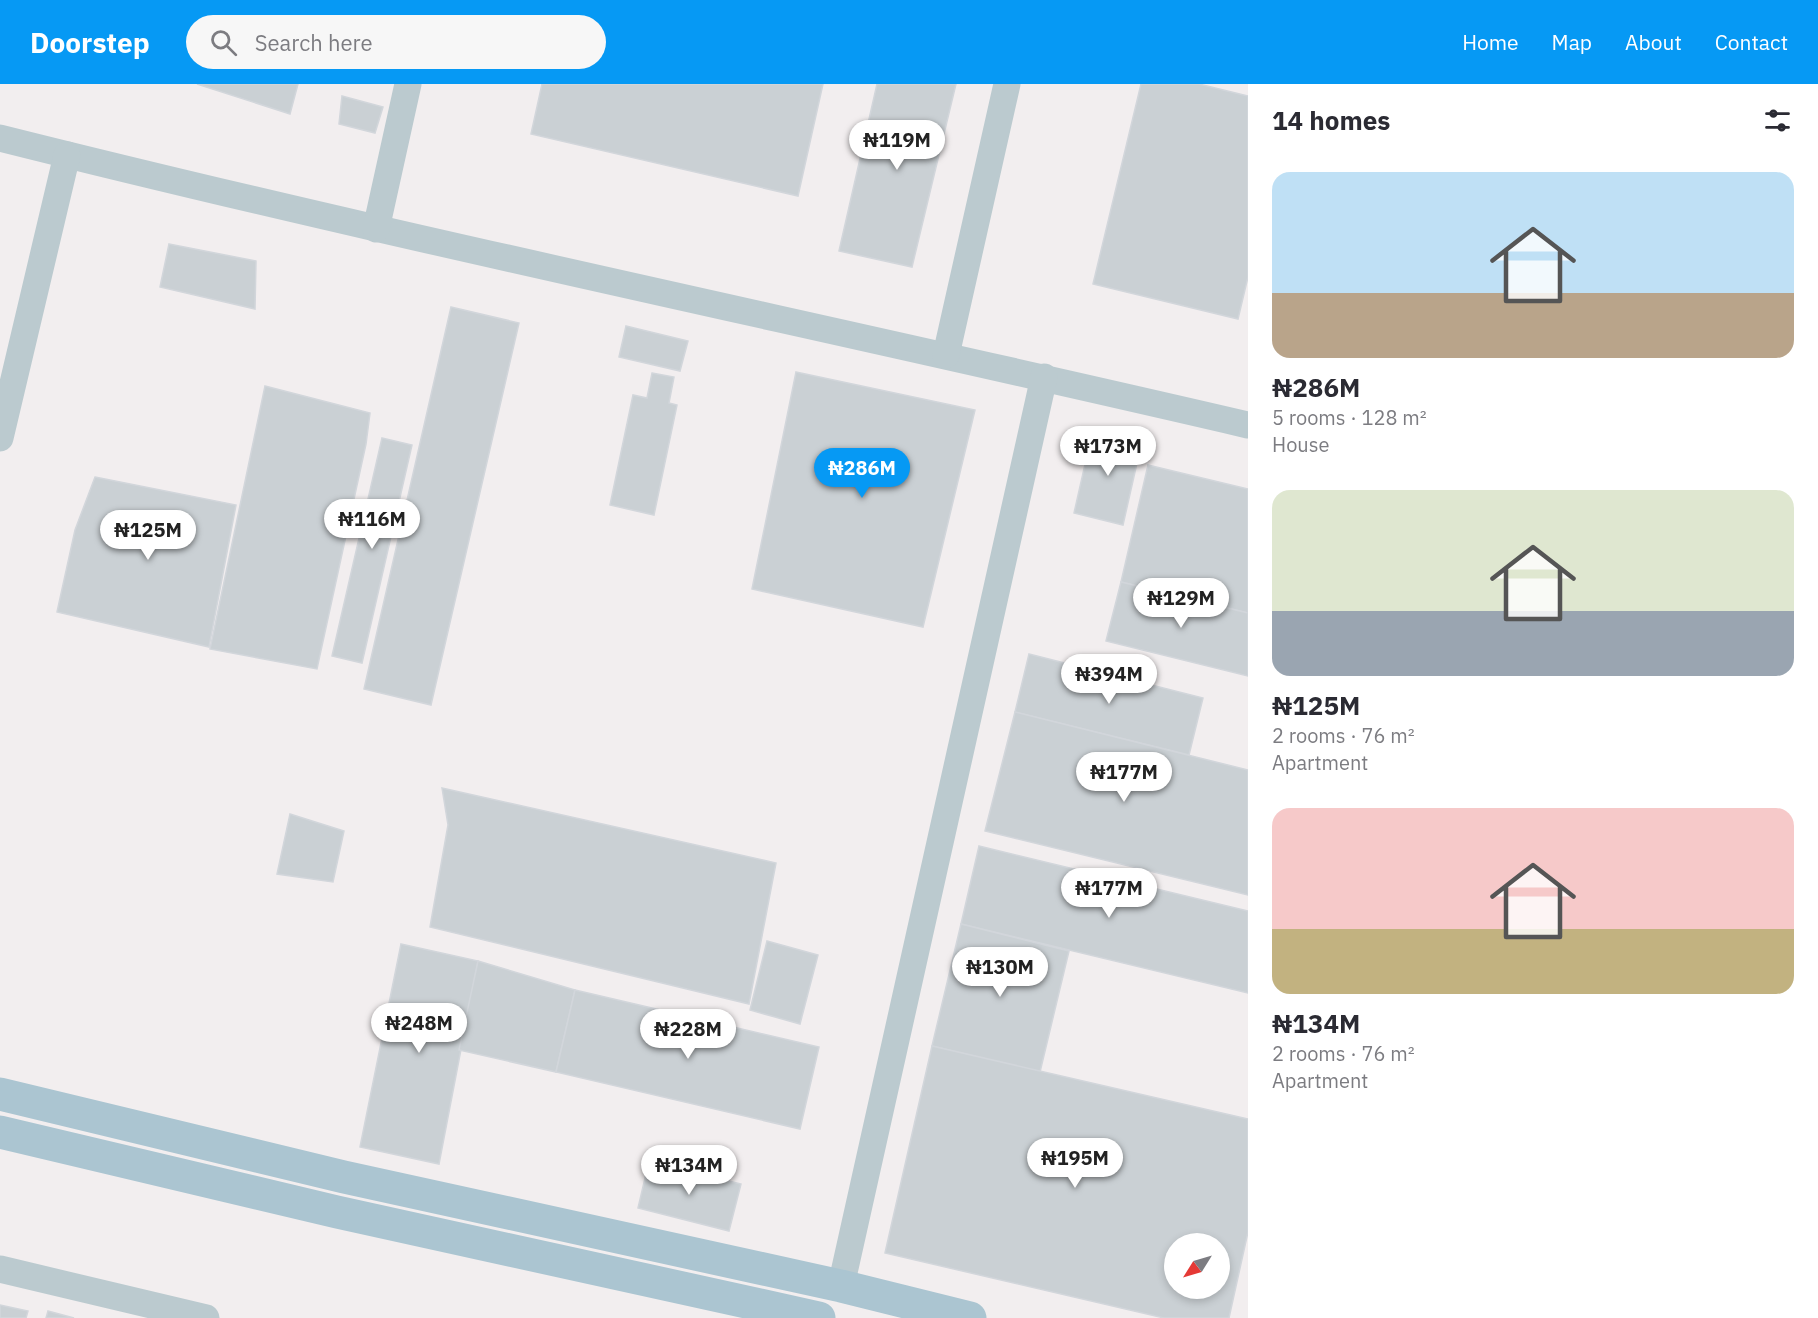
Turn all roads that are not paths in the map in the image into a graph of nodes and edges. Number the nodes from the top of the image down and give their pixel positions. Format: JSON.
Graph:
{"nodes":[{"id":1,"x":408,"y":84,"type":"edge"},
{"id":2,"x":1007,"y":84,"type":"edge"},
{"id":3,"x":0,"y":138,"type":"edge"},
{"id":4,"x":67,"y":155,"type":"junction"},
{"id":5,"x":376,"y":229,"type":"junction"},
{"id":6,"x":946,"y":355,"type":"junction"},
{"id":7,"x":1044,"y":377,"type":"junction"},
{"id":8,"x":1248,"y":425,"type":"edge"},
{"id":9,"x":0,"y":438,"type":"edge"},
{"id":10,"x":0,"y":1094,"type":"edge"},
{"id":11,"x":0,"y":1132,"type":"edge"},
{"id":12,"x":0,"y":1269,"type":"edge"},
{"id":13,"x":841,"y":1286,"type":"junction"},
{"id":14,"x":206,"y":1318,"type":"edge"},
{"id":15,"x":819,"y":1318,"type":"edge"},
{"id":16,"x":970,"y":1318,"type":"edge"}],
"edges":[{"from":1,"to":5,"type":"street"},
{"from":2,"to":6,"type":"street"},
{"from":3,"to":4,"type":"street"},
{"from":4,"to":5,"type":"street"},
{"from":4,"to":9,"type":"street"},
{"from":5,"to":6,"type":"street"},
{"from":6,"to":7,"type":"street"},
{"from":7,"to":8,"type":"street"},
{"from":7,"to":13,"type":"street"},
{"from":10,"to":13,"type":"main road"},
{"from":11,"to":15,"type":"main road"},
{"from":12,"to":14,"type":"street"},
{"from":13,"to":16,"type":"main road"}]}
